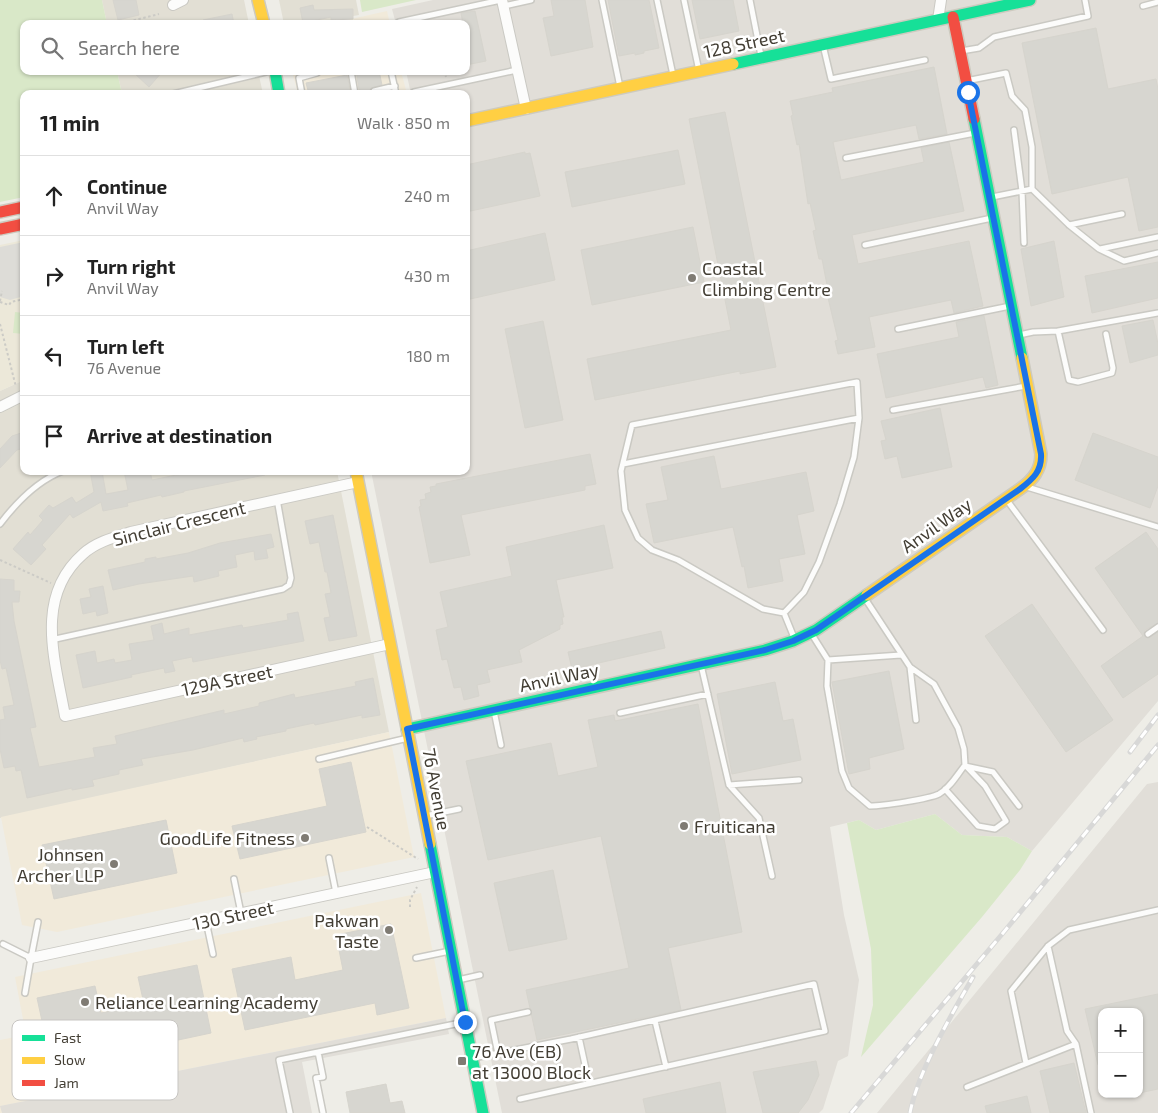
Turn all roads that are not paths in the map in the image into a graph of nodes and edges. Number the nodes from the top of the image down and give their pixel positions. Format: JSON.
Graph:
{"nodes":[{"id":1,"x":183,"y":0,"type":"edge"},
{"id":2,"x":258,"y":0,"type":"edge"},
{"id":3,"x":531,"y":0,"type":"edge"},
{"id":4,"x":602,"y":0,"type":"edge"},
{"id":5,"x":657,"y":0,"type":"edge"},
{"id":6,"x":684,"y":0,"type":"edge"},
{"id":7,"x":750,"y":0,"type":"edge"},
{"id":8,"x":941,"y":0,"type":"edge"},
{"id":9,"x":1030,"y":0,"type":"edge"},
{"id":10,"x":1085,"y":0,"type":"edge"},
{"id":11,"x":502,"y":2,"type":"edge"},
{"id":12,"x":1158,"y":2,"type":"edge"},
{"id":13,"x":173,"y":5,"type":"dead end"},
{"id":14,"x":1143,"y":6,"type":"dead end"},
{"id":15,"x":953,"y":16,"type":"junction"},
{"id":16,"x":263,"y":20,"type":"edge"},
{"id":17,"x":409,"y":20,"type":"edge"},
{"id":18,"x":938,"y":20,"type":"junction"},
{"id":19,"x":823,"y":44,"type":"junction"},
{"id":20,"x":960,"y":52,"type":"junction"},
{"id":21,"x":761,"y":57,"type":"junction"},
{"id":22,"x":925,"y":60,"type":"dead end"},
{"id":23,"x":518,"y":70,"type":"junction"},
{"id":24,"x":699,"y":70,"type":"junction"},
{"id":25,"x":253,"y":75,"type":"edge"},
{"id":26,"x":276,"y":75,"type":"edge"},
{"id":27,"x":310,"y":75,"type":"edge"},
{"id":28,"x":352,"y":75,"type":"edge"},
{"id":29,"x":393,"y":75,"type":"edge"},
{"id":30,"x":673,"y":76,"type":"junction"},
{"id":31,"x":966,"y":81,"type":"junction"},
{"id":32,"x":395,"y":86,"type":"junction"},
{"id":33,"x":620,"y":88,"type":"junction"},
{"id":34,"x":190,"y":90,"type":"edge"},
{"id":35,"x":279,"y":90,"type":"edge"},
{"id":36,"x":301,"y":90,"type":"edge"},
{"id":37,"x":355,"y":90,"type":"edge"},
{"id":38,"x":378,"y":90,"type":"edge"},
{"id":39,"x":396,"y":90,"type":"edge"},
{"id":40,"x":423,"y":90,"type":"edge"},
{"id":41,"x":526,"y":109,"type":"junction"},
{"id":42,"x":470,"y":120,"type":"edge"},
{"id":43,"x":1014,"y":130,"type":"dead end"},
{"id":44,"x":976,"y":132,"type":"junction"},
{"id":45,"x":846,"y":158,"type":"dead end"},
{"id":46,"x":1032,"y":189,"type":"junction"},
{"id":47,"x":1022,"y":191,"type":"junction"},
{"id":48,"x":989,"y":198,"type":"junction"},
{"id":49,"x":20,"y":208,"type":"edge"},
{"id":50,"x":0,"y":212,"type":"edge"},
{"id":51,"x":1122,"y":214,"type":"dead end"},
{"id":52,"x":993,"y":218,"type":"junction"},
{"id":53,"x":20,"y":225,"type":"edge"},
{"id":54,"x":1069,"y":225,"type":"junction"},
{"id":55,"x":0,"y":229,"type":"edge"},
{"id":56,"x":1158,"y":237,"type":"edge"},
{"id":57,"x":1024,"y":243,"type":"dead end"},
{"id":58,"x":865,"y":245,"type":"dead end"},
{"id":59,"x":1099,"y":249,"type":"junction"},
{"id":60,"x":1158,"y":254,"type":"edge"},
{"id":61,"x":1010,"y":306,"type":"junction"},
{"id":62,"x":1158,"y":313,"type":"edge"},
{"id":63,"x":898,"y":329,"type":"dead end"},
{"id":64,"x":1058,"y":331,"type":"junction"},
{"id":65,"x":1106,"y":334,"type":"dead end"},
{"id":66,"x":1016,"y":335,"type":"junction"},
{"id":67,"x":1027,"y":385,"type":"junction"},
{"id":68,"x":20,"y":393,"type":"edge"},
{"id":69,"x":0,"y":407,"type":"edge"},
{"id":70,"x":893,"y":410,"type":"dead end"},
{"id":71,"x":859,"y":418,"type":"junction"},
{"id":72,"x":623,"y":464,"type":"junction"},
{"id":73,"x":53,"y":475,"type":"edge"},
{"id":74,"x":357,"y":476,"type":"edge"},
{"id":75,"x":1024,"y":486,"type":"junction"},
{"id":76,"x":1006,"y":499,"type":"junction"},
{"id":77,"x":277,"y":500,"type":"junction"},
{"id":78,"x":0,"y":524,"type":"edge"},
{"id":79,"x":1158,"y":527,"type":"edge"},
{"id":80,"x":864,"y":597,"type":"junction"},
{"id":81,"x":784,"y":613,"type":"junction"},
{"id":82,"x":1158,"y":627,"type":"edge"},
{"id":83,"x":1103,"y":630,"type":"dead end"},
{"id":84,"x":810,"y":633,"type":"junction"},
{"id":85,"x":1148,"y":634,"type":"dead end"},
{"id":86,"x":51,"y":640,"type":"junction"},
{"id":87,"x":796,"y":640,"type":"junction"},
{"id":88,"x":390,"y":644,"type":"junction"},
{"id":89,"x":901,"y":656,"type":"junction"},
{"id":90,"x":828,"y":660,"type":"junction"},
{"id":91,"x":701,"y":664,"type":"junction"},
{"id":92,"x":910,"y":667,"type":"junction"},
{"id":93,"x":708,"y":694,"type":"junction"},
{"id":94,"x":494,"y":709,"type":"junction"},
{"id":95,"x":620,"y":713,"type":"dead end"},
{"id":96,"x":65,"y":716,"type":"joint"},
{"id":97,"x":916,"y":720,"type":"dead end"},
{"id":98,"x":408,"y":733,"type":"junction"},
{"id":99,"x":501,"y":744,"type":"dead end"},
{"id":100,"x":319,"y":759,"type":"dead end"},
{"id":101,"x":965,"y":765,"type":"junction"},
{"id":102,"x":799,"y":780,"type":"dead end"},
{"id":103,"x":729,"y":785,"type":"junction"},
{"id":104,"x":945,"y":789,"type":"junction"},
{"id":105,"x":1019,"y":806,"type":"dead end"},
{"id":106,"x":459,"y":809,"type":"dead end"},
{"id":107,"x":424,"y":816,"type":"junction"},
{"id":108,"x":329,"y":858,"type":"dead end"},
{"id":109,"x":435,"y":872,"type":"junction"},
{"id":110,"x":772,"y":876,"type":"dead end"},
{"id":111,"x":234,"y":879,"type":"dead end"},
{"id":112,"x":336,"y":893,"type":"junction"},
{"id":113,"x":1158,"y":910,"type":"edge"},
{"id":114,"x":241,"y":913,"type":"junction"},
{"id":115,"x":206,"y":921,"type":"junction"},
{"id":116,"x":38,"y":922,"type":"dead end"},
{"id":117,"x":3,"y":944,"type":"dead end"},
{"id":118,"x":1048,"y":946,"type":"junction"},
{"id":119,"x":451,"y":950,"type":"junction"},
{"id":120,"x":213,"y":954,"type":"dead end"},
{"id":121,"x":32,"y":958,"type":"junction"},
{"id":122,"x":416,"y":958,"type":"dead end"},
{"id":123,"x":480,"y":976,"type":"dead end"},
{"id":124,"x":457,"y":981,"type":"junction"},
{"id":125,"x":26,"y":993,"type":"dead end"},
{"id":126,"x":528,"y":1012,"type":"dead end"},
{"id":127,"x":655,"y":1021,"type":"junction"},
{"id":128,"x":465,"y":1022,"type":"junction"},
{"id":129,"x":580,"y":1037,"type":"junction"},
{"id":130,"x":1076,"y":1044,"type":"junction"},
{"id":131,"x":318,"y":1052,"type":"junction"},
{"id":132,"x":498,"y":1054,"type":"junction"},
{"id":133,"x":472,"y":1058,"type":"junction"},
{"id":134,"x":1026,"y":1063,"type":"junction"},
{"id":135,"x":666,"y":1067,"type":"junction"},
{"id":136,"x":590,"y":1083,"type":"junction"},
{"id":137,"x":967,"y":1087,"type":"dead end"},
{"id":138,"x":520,"y":1099,"type":"dead end"},
{"id":139,"x":290,"y":1113,"type":"edge"},
{"id":140,"x":323,"y":1113,"type":"edge"},
{"id":141,"x":483,"y":1113,"type":"edge"},
{"id":142,"x":1090,"y":1113,"type":"edge"}],
"edges":[{"from":1,"to":13,"type":"street"},
{"from":2,"to":16,"type":"main road"},
{"from":3,"to":11,"type":"lane"},
{"from":4,"to":33,"type":"lane"},
{"from":5,"to":30,"type":"lane"},
{"from":6,"to":24,"type":"lane"},
{"from":7,"to":21,"type":"lane"},
{"from":8,"to":18,"type":"street"},
{"from":9,"to":15,"type":"main road","name":"128 Street"},
{"from":10,"to":20,"type":"lane"},
{"from":11,"to":17,"type":"lane"},
{"from":11,"to":23,"type":"street"},
{"from":12,"to":14,"type":"lane"},
{"from":15,"to":18,"type":"main road","name":"128 Street"},
{"from":15,"to":20,"type":"main road","name":"Anvil Way"},
{"from":18,"to":19,"type":"main road","name":"128 Street"},
{"from":19,"to":21,"type":"main road","name":"128 Street"},
{"from":19,"to":22,"type":"lane"},
{"from":20,"to":31,"type":"main road","name":"Anvil Way"},
{"from":21,"to":24,"type":"main road","name":"128 Street"},
{"from":23,"to":40,"type":"lane"},
{"from":23,"to":41,"type":"street"},
{"from":24,"to":30,"type":"main road","name":"128 Street"},
{"from":25,"to":34,"type":"lane"},
{"from":26,"to":35,"type":"main road"},
{"from":27,"to":36,"type":"lane"},
{"from":28,"to":37,"type":"lane"},
{"from":29,"to":32,"type":"lane"},
{"from":30,"to":33,"type":"main road","name":"128 Street"},
{"from":31,"to":44,"type":"main road","name":"Anvil Way"},
{"from":31,"to":46,"type":"lane"},
{"from":32,"to":38,"type":"lane"},
{"from":32,"to":39,"type":"lane"},
{"from":33,"to":41,"type":"main road","name":"128 Street"},
{"from":41,"to":42,"type":"main road","name":"128 Street"},
{"from":43,"to":47,"type":"lane"},
{"from":44,"to":45,"type":"lane"},
{"from":44,"to":48,"type":"main road","name":"Anvil Way"},
{"from":46,"to":47,"type":"lane"},
{"from":46,"to":54,"type":"lane"},
{"from":47,"to":48,"type":"lane"},
{"from":47,"to":57,"type":"lane"},
{"from":48,"to":52,"type":"main road","name":"Anvil Way"},
{"from":49,"to":50,"type":"main road"},
{"from":51,"to":54,"type":"lane"},
{"from":52,"to":58,"type":"lane"},
{"from":52,"to":61,"type":"main road","name":"Anvil Way"},
{"from":53,"to":55,"type":"main road"},
{"from":54,"to":59,"type":"lane"},
{"from":56,"to":59,"type":"lane"},
{"from":59,"to":60,"type":"lane"},
{"from":61,"to":63,"type":"lane"},
{"from":61,"to":66,"type":"main road","name":"Anvil Way"},
{"from":62,"to":64,"type":"lane"},
{"from":64,"to":65,"type":"lane"},
{"from":64,"to":66,"type":"lane"},
{"from":66,"to":67,"type":"main road","name":"Anvil Way"},
{"from":67,"to":70,"type":"lane"},
{"from":67,"to":75,"type":"main road","name":"Anvil Way"},
{"from":68,"to":69,"type":"street"},
{"from":71,"to":72,"type":"lane"},
{"from":71,"to":72,"type":"lane"},
{"from":71,"to":81,"type":"lane"},
{"from":72,"to":81,"type":"lane"},
{"from":73,"to":78,"type":"lane"},
{"from":74,"to":77,"type":"street","name":"Sinclair Crescent"},
{"from":74,"to":88,"type":"main road","name":"76 Avenue"},
{"from":75,"to":76,"type":"main road","name":"Anvil Way"},
{"from":75,"to":79,"type":"lane"},
{"from":76,"to":80,"type":"main road","name":"Anvil Way"},
{"from":76,"to":83,"type":"lane"},
{"from":77,"to":86,"type":"street","name":"Sinclair Crescent"},
{"from":77,"to":86,"type":"lane"},
{"from":80,"to":84,"type":"main road","name":"Anvil Way"},
{"from":80,"to":89,"type":"lane"},
{"from":81,"to":87,"type":"lane"},
{"from":82,"to":85,"type":"lane"},
{"from":84,"to":87,"type":"main road","name":"Anvil Way"},
{"from":84,"to":90,"type":"lane"},
{"from":86,"to":96,"type":"street","name":"Sinclair Crescent"},
{"from":87,"to":91,"type":"main road","name":"Anvil Way"},
{"from":88,"to":96,"type":"street","name":"129A Street"},
{"from":88,"to":98,"type":"main road","name":"76 Avenue"},
{"from":89,"to":90,"type":"lane"},
{"from":89,"to":92,"type":"lane"},
{"from":90,"to":104,"type":"lane"},
{"from":91,"to":93,"type":"lane"},
{"from":91,"to":94,"type":"main road","name":"Anvil Way"},
{"from":92,"to":97,"type":"lane"},
{"from":92,"to":101,"type":"lane"},
{"from":93,"to":95,"type":"lane"},
{"from":93,"to":103,"type":"lane"},
{"from":94,"to":98,"type":"main road","name":"Anvil Way"},
{"from":94,"to":99,"type":"lane"},
{"from":98,"to":100,"type":"lane"},
{"from":98,"to":107,"type":"main road","name":"76 Avenue"},
{"from":101,"to":104,"type":"lane"},
{"from":101,"to":104,"type":"lane"},
{"from":101,"to":105,"type":"lane"},
{"from":102,"to":103,"type":"lane"},
{"from":103,"to":110,"type":"lane"},
{"from":106,"to":107,"type":"lane"},
{"from":107,"to":109,"type":"main road","name":"76 Avenue"},
{"from":108,"to":112,"type":"lane"},
{"from":109,"to":112,"type":"street","name":"130 Street"},
{"from":109,"to":119,"type":"main road","name":"76 Avenue"},
{"from":111,"to":114,"type":"lane"},
{"from":112,"to":114,"type":"street","name":"130 Street"},
{"from":113,"to":118,"type":"lane"},
{"from":114,"to":115,"type":"street","name":"130 Street"},
{"from":115,"to":120,"type":"lane"},
{"from":115,"to":121,"type":"street","name":"130 Street"},
{"from":116,"to":121,"type":"lane"},
{"from":117,"to":121,"type":"lane"},
{"from":118,"to":130,"type":"lane"},
{"from":118,"to":134,"type":"lane"},
{"from":119,"to":122,"type":"lane"},
{"from":119,"to":124,"type":"main road","name":"76 Avenue"},
{"from":121,"to":125,"type":"lane"},
{"from":123,"to":124,"type":"lane"},
{"from":124,"to":128,"type":"main road","name":"76 Avenue"},
{"from":126,"to":132,"type":"lane"},
{"from":127,"to":129,"type":"lane"},
{"from":127,"to":135,"type":"lane"},
{"from":127,"to":135,"type":"lane"},
{"from":128,"to":131,"type":"lane"},
{"from":128,"to":133,"type":"main road","name":"76 Avenue"},
{"from":129,"to":132,"type":"lane"},
{"from":129,"to":136,"type":"lane"},
{"from":130,"to":134,"type":"lane"},
{"from":130,"to":142,"type":"lane"},
{"from":131,"to":139,"type":"lane"},
{"from":131,"to":140,"type":"lane"},
{"from":132,"to":133,"type":"lane"},
{"from":133,"to":141,"type":"main road","name":"76 Avenue"},
{"from":134,"to":137,"type":"lane"},
{"from":135,"to":136,"type":"lane"},
{"from":136,"to":138,"type":"lane"}]}
